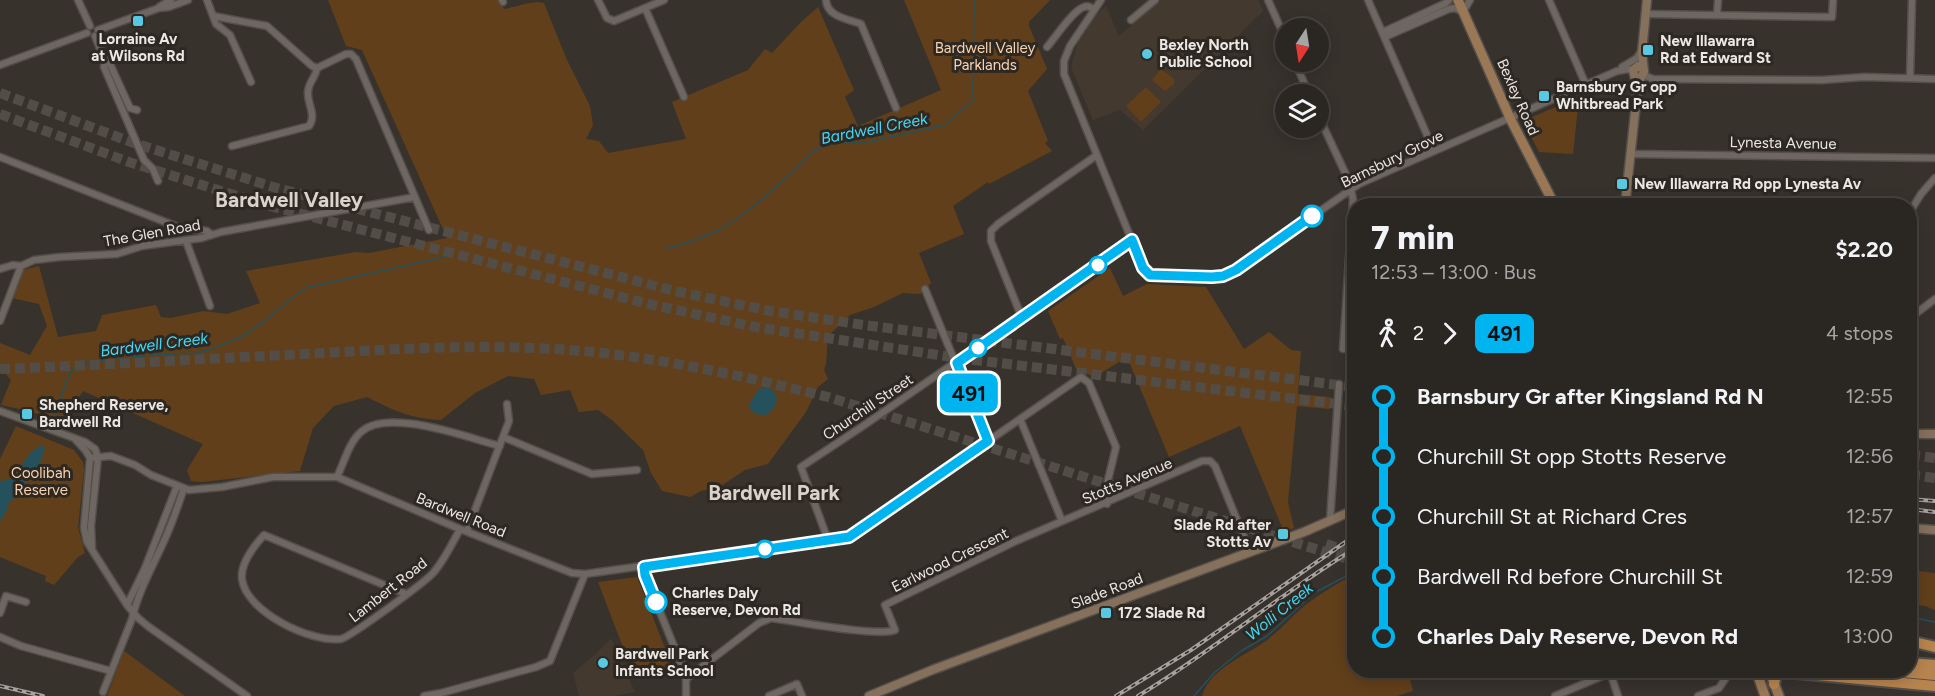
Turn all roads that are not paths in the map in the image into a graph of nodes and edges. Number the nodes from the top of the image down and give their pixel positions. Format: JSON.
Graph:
{"nodes":[{"id":1,"x":78,"y":0,"type":"edge"},
{"id":2,"x":171,"y":0,"type":"edge"},
{"id":3,"x":188,"y":0,"type":"edge"},
{"id":4,"x":207,"y":0,"type":"edge"},
{"id":5,"x":598,"y":0,"type":"edge"},
{"id":6,"x":664,"y":0,"type":"edge"},
{"id":7,"x":826,"y":0,"type":"edge"},
{"id":8,"x":1101,"y":0,"type":"edge"},
{"id":9,"x":1155,"y":0,"type":"edge"},
{"id":10,"x":1268,"y":0,"type":"edge"},
{"id":11,"x":1368,"y":0,"type":"edge"},
{"id":12,"x":1449,"y":0,"type":"edge"},
{"id":13,"x":1458,"y":0,"type":"edge"},
{"id":14,"x":1470,"y":0,"type":"edge"},
{"id":15,"x":1549,"y":0,"type":"edge"},
{"id":16,"x":1647,"y":0,"type":"edge"},
{"id":17,"x":1718,"y":0,"type":"edge"},
{"id":18,"x":1833,"y":0,"type":"edge"},
{"id":19,"x":1912,"y":0,"type":"edge"},
{"id":20,"x":159,"y":8,"type":"junction"},
{"id":21,"x":645,"y":8,"type":"junction"},
{"id":22,"x":1093,"y":9,"type":"junction"},
{"id":23,"x":1463,"y":12,"type":"junction"},
{"id":24,"x":1646,"y":14,"type":"junction"},
{"id":25,"x":1717,"y":15,"type":"junction"},
{"id":26,"x":213,"y":16,"type":"junction"},
{"id":27,"x":1276,"y":18,"type":"edge"},
{"id":28,"x":1131,"y":20,"type":"dead end"},
{"id":29,"x":90,"y":26,"type":"junction"},
{"id":30,"x":87,"y":33,"type":"junction"},
{"id":31,"x":96,"y":33,"type":"junction"},
{"id":32,"x":1384,"y":34,"type":"junction"},
{"id":33,"x":1047,"y":47,"type":"dead end"},
{"id":34,"x":1642,"y":49,"type":"junction"},
{"id":35,"x":105,"y":61,"type":"junction"},
{"id":36,"x":0,"y":65,"type":"edge"},
{"id":37,"x":316,"y":68,"type":"junction"},
{"id":38,"x":1620,"y":69,"type":"junction"},
{"id":39,"x":1638,"y":71,"type":"junction"},
{"id":40,"x":1910,"y":78,"type":"junction"},
{"id":41,"x":1935,"y":78,"type":"edge"},
{"id":42,"x":1653,"y":79,"type":"junction"},
{"id":43,"x":251,"y":82,"type":"dead end"},
{"id":44,"x":1586,"y":85,"type":"junction"},
{"id":45,"x":1637,"y":94,"type":"junction"},
{"id":46,"x":684,"y":97,"type":"dead end"},
{"id":47,"x":896,"y":108,"type":"dead end"},
{"id":48,"x":137,"y":110,"type":"dead end"},
{"id":49,"x":1510,"y":118,"type":"junction"},
{"id":50,"x":1329,"y":138,"type":"edge"},
{"id":51,"x":232,"y":146,"type":"dead end"},
{"id":52,"x":1434,"y":151,"type":"junction"},
{"id":53,"x":1631,"y":154,"type":"junction"},
{"id":54,"x":1097,"y":155,"type":"junction"},
{"id":55,"x":0,"y":158,"type":"edge"},
{"id":56,"x":1935,"y":158,"type":"edge"},
{"id":57,"x":1935,"y":178,"type":"edge"},
{"id":58,"x":158,"y":181,"type":"dead end"},
{"id":59,"x":1352,"y":188,"type":"junction"},
{"id":60,"x":415,"y":197,"type":"junction"},
{"id":61,"x":1353,"y":198,"type":"edge"},
{"id":62,"x":1549,"y":198,"type":"edge"},
{"id":63,"x":1626,"y":198,"type":"edge"},
{"id":64,"x":1917,"y":201,"type":"edge"},
{"id":65,"x":429,"y":230,"type":"dead end"},
{"id":66,"x":212,"y":234,"type":"junction"},
{"id":67,"x":1132,"y":240,"type":"junction"},
{"id":68,"x":186,"y":241,"type":"junction"},
{"id":69,"x":21,"y":266,"type":"junction"},
{"id":70,"x":0,"y":269,"type":"edge"},
{"id":71,"x":925,"y":289,"type":"dead end"},
{"id":72,"x":1347,"y":298,"type":"edge"},
{"id":73,"x":1935,"y":299,"type":"edge"},
{"id":74,"x":210,"y":306,"type":"dead end"},
{"id":75,"x":1917,"y":313,"type":"edge"},
{"id":76,"x":1022,"y":318,"type":"junction"},
{"id":77,"x":0,"y":321,"type":"edge"},
{"id":78,"x":1343,"y":349,"type":"dead end"},
{"id":79,"x":957,"y":363,"type":"junction"},
{"id":80,"x":1339,"y":384,"type":"dead end"},
{"id":81,"x":507,"y":404,"type":"dead end"},
{"id":82,"x":0,"y":411,"type":"edge"},
{"id":83,"x":1020,"y":419,"type":"junction"},
{"id":84,"x":1917,"y":434,"type":"edge"},
{"id":85,"x":1935,"y":434,"type":"edge"},
{"id":86,"x":503,"y":437,"type":"junction"},
{"id":87,"x":75,"y":439,"type":"junction"},
{"id":88,"x":988,"y":441,"type":"junction"},
{"id":89,"x":500,"y":446,"type":"junction"},
{"id":90,"x":98,"y":457,"type":"junction"},
{"id":91,"x":90,"y":458,"type":"junction"},
{"id":92,"x":637,"y":470,"type":"dead end"},
{"id":93,"x":337,"y":477,"type":"junction"},
{"id":94,"x":177,"y":486,"type":"junction"},
{"id":95,"x":184,"y":488,"type":"junction"},
{"id":96,"x":1107,"y":504,"type":"junction"},
{"id":97,"x":1347,"y":513,"type":"edge"},
{"id":98,"x":1062,"y":521,"type":"junction"},
{"id":99,"x":1330,"y":521,"type":"junction"},
{"id":100,"x":1917,"y":529,"type":"edge"},
{"id":101,"x":463,"y":530,"type":"junction"},
{"id":102,"x":1935,"y":530,"type":"edge"},
{"id":103,"x":828,"y":540,"type":"junction"},
{"id":104,"x":93,"y":549,"type":"junction"},
{"id":105,"x":1250,"y":552,"type":"junction"},
{"id":106,"x":644,"y":567,"type":"junction"},
{"id":107,"x":585,"y":574,"type":"junction"},
{"id":108,"x":406,"y":594,"type":"junction"},
{"id":109,"x":26,"y":602,"type":"dead end"},
{"id":110,"x":127,"y":605,"type":"junction"},
{"id":111,"x":0,"y":613,"type":"edge"},
{"id":112,"x":133,"y":613,"type":"junction"},
{"id":113,"x":0,"y":637,"type":"edge"},
{"id":114,"x":1917,"y":643,"type":"edge"},
{"id":115,"x":1935,"y":647,"type":"edge"},
{"id":116,"x":1917,"y":664,"type":"edge"},
{"id":117,"x":1935,"y":665,"type":"edge"},
{"id":118,"x":111,"y":671,"type":"junction"},
{"id":119,"x":1917,"y":673,"type":"edge"},
{"id":120,"x":1935,"y":675,"type":"edge"},
{"id":121,"x":1593,"y":678,"type":"edge"},
{"id":122,"x":1612,"y":678,"type":"edge"},
{"id":123,"x":1726,"y":678,"type":"edge"},
{"id":124,"x":1759,"y":678,"type":"edge"},
{"id":125,"x":1772,"y":678,"type":"edge"},
{"id":126,"x":1775,"y":678,"type":"edge"},
{"id":127,"x":1849,"y":678,"type":"edge"},
{"id":128,"x":686,"y":679,"type":"junction"},
{"id":129,"x":1774,"y":684,"type":"junction"},
{"id":130,"x":1935,"y":686,"type":"edge"},
{"id":131,"x":103,"y":692,"type":"dead end"},
{"id":132,"x":438,"y":694,"type":"edge"},
{"id":133,"x":247,"y":696,"type":"edge"},
{"id":134,"x":424,"y":696,"type":"edge"},
{"id":135,"x":686,"y":696,"type":"edge"},
{"id":136,"x":769,"y":696,"type":"edge"},
{"id":137,"x":802,"y":696,"type":"edge"},
{"id":138,"x":869,"y":696,"type":"edge"},
{"id":139,"x":1556,"y":696,"type":"edge"},
{"id":140,"x":1618,"y":696,"type":"edge"},
{"id":141,"x":1698,"y":696,"type":"edge"},
{"id":142,"x":1765,"y":696,"type":"edge"},
{"id":143,"x":1779,"y":696,"type":"edge"}],
"edges":[{"from":1,"to":29,"type":"street"},
{"from":2,"to":20,"type":"street"},
{"from":3,"to":20,"type":"street"},
{"from":4,"to":26,"type":"street"},
{"from":5,"to":21,"type":"street"},
{"from":6,"to":21,"type":"street"},
{"from":7,"to":47,"type":"street"},
{"from":8,"to":22,"type":"street"},
{"from":9,"to":28,"type":"street"},
{"from":10,"to":27,"type":"street"},
{"from":11,"to":32,"type":"street"},
{"from":12,"to":32,"type":"street"},
{"from":13,"to":23,"type":"main road","name":"Bexley Road"},
{"from":14,"to":23,"type":"street"},
{"from":15,"to":44,"type":"street"},
{"from":16,"to":24,"type":"main road"},
{"from":17,"to":25,"type":"street"},
{"from":18,"to":25,"type":"street"},
{"from":19,"to":40,"type":"street"},
{"from":20,"to":31,"type":"street"},
{"from":21,"to":46,"type":"street"},
{"from":22,"to":33,"type":"street"},
{"from":22,"to":54,"type":"street"},
{"from":23,"to":32,"type":"street"},
{"from":23,"to":49,"type":"main road","name":"Bexley Road"},
{"from":24,"to":25,"type":"street"},
{"from":24,"to":34,"type":"main road"},
{"from":26,"to":37,"type":"street"},
{"from":26,"to":43,"type":"street"},
{"from":29,"to":30,"type":"street"},
{"from":29,"to":31,"type":"street"},
{"from":30,"to":31,"type":"street"},
{"from":30,"to":36,"type":"street"},
{"from":31,"to":35,"type":"street"},
{"from":32,"to":52,"type":"street"},
{"from":34,"to":38,"type":"street"},
{"from":34,"to":39,"type":"main road"},
{"from":35,"to":48,"type":"street"},
{"from":35,"to":58,"type":"street"},
{"from":37,"to":51,"type":"street"},
{"from":37,"to":60,"type":"street"},
{"from":38,"to":39,"type":"street","name":"Barnsbury Grove"},
{"from":38,"to":44,"type":"street","name":"Barnsbury Grove"},
{"from":39,"to":42,"type":"street"},
{"from":39,"to":45,"type":"main road"},
{"from":40,"to":41,"type":"street"},
{"from":40,"to":42,"type":"street"},
{"from":42,"to":45,"type":"street"},
{"from":44,"to":49,"type":"street","name":"Barnsbury Grove"},
{"from":45,"to":53,"type":"main road"},
{"from":49,"to":52,"type":"street","name":"Barnsbury Grove"},
{"from":49,"to":62,"type":"main road","name":"Bexley Road"},
{"from":50,"to":59,"type":"street"},
{"from":52,"to":59,"type":"street","name":"Barnsbury Grove"},
{"from":53,"to":56,"type":"street","name":"Lynesta Avenue"},
{"from":53,"to":63,"type":"main road"},
{"from":54,"to":67,"type":"street"},
{"from":54,"to":76,"type":"street"},
{"from":55,"to":66,"type":"street"},
{"from":57,"to":64,"type":"street"},
{"from":59,"to":61,"type":"street"},
{"from":59,"to":67,"type":"street","name":"Barnsbury Grove"},
{"from":60,"to":65,"type":"street"},
{"from":60,"to":66,"type":"street","name":"The Glen Road"},
{"from":66,"to":68,"type":"street","name":"The Glen Road"},
{"from":67,"to":76,"type":"street","name":"Churchill Street"},
{"from":68,"to":69,"type":"street","name":"The Glen Road"},
{"from":68,"to":74,"type":"street"},
{"from":69,"to":70,"type":"street","name":"The Glen Road"},
{"from":69,"to":77,"type":"street"},
{"from":71,"to":79,"type":"street"},
{"from":72,"to":78,"type":"street"},
{"from":73,"to":75,"type":"street"},
{"from":76,"to":79,"type":"street","name":"Churchill Street"},
{"from":79,"to":88,"type":"street"},
{"from":79,"to":103,"type":"street","name":"Churchill Street"},
{"from":80,"to":99,"type":"street"},
{"from":81,"to":86,"type":"street","name":"Lambert Road"},
{"from":82,"to":87,"type":"street"},
{"from":83,"to":88,"type":"street"},
{"from":83,"to":96,"type":"street"},
{"from":83,"to":98,"type":"street"},
{"from":84,"to":85,"type":"main road"},
{"from":86,"to":89,"type":"street","name":"Lambert Road"},
{"from":86,"to":92,"type":"street"},
{"from":87,"to":90,"type":"street"},
{"from":87,"to":91,"type":"street"},
{"from":88,"to":103,"type":"street"},
{"from":89,"to":93,"type":"street"},
{"from":89,"to":101,"type":"street","name":"Lambert Road"},
{"from":90,"to":91,"type":"street","name":"Bardwell Road"},
{"from":90,"to":94,"type":"street","name":"Bardwell Road"},
{"from":90,"to":104,"type":"street"},
{"from":91,"to":104,"type":"street"},
{"from":93,"to":95,"type":"street","name":"Bardwell Road"},
{"from":93,"to":101,"type":"street","name":"Bardwell Road"},
{"from":94,"to":95,"type":"street","name":"Bardwell Road"},
{"from":94,"to":110,"type":"street"},
{"from":95,"to":112,"type":"street"},
{"from":96,"to":98,"type":"street","name":"Stotts Avenue"},
{"from":96,"to":105,"type":"street","name":"Stotts Avenue"},
{"from":97,"to":99,"type":"main road","name":"Slade Road"},
{"from":98,"to":128,"type":"street","name":"Earlwood Crescent"},
{"from":99,"to":105,"type":"main road","name":"Slade Road"},
{"from":100,"to":102,"type":"main road"},
{"from":101,"to":107,"type":"street","name":"Bardwell Road"},
{"from":101,"to":108,"type":"street","name":"Lambert Road"},
{"from":103,"to":106,"type":"street","name":"Bardwell Road"},
{"from":104,"to":110,"type":"street"},
{"from":105,"to":138,"type":"main road","name":"Slade Road"},
{"from":106,"to":107,"type":"street","name":"Bardwell Road"},
{"from":106,"to":128,"type":"street"},
{"from":107,"to":132,"type":"street"},
{"from":108,"to":108,"type":"street","name":"Lambert Road"},
{"from":109,"to":111,"type":"street"},
{"from":110,"to":112,"type":"street"},
{"from":112,"to":118,"type":"street"},
{"from":112,"to":133,"type":"street"},
{"from":113,"to":118,"type":"street"},
{"from":114,"to":115,"type":"highway"},
{"from":116,"to":117,"type":"highway"},
{"from":118,"to":131,"type":"street"},
{"from":119,"to":120,"type":"highway"},
{"from":121,"to":139,"type":"street"},
{"from":122,"to":140,"type":"street"},
{"from":123,"to":141,"type":"street"},
{"from":124,"to":142,"type":"main road"},
{"from":125,"to":129,"type":"main road"},
{"from":126,"to":129,"type":"highway"},
{"from":127,"to":130,"type":"highway"},
{"from":128,"to":135,"type":"street"},
{"from":129,"to":143,"type":"main road"},
{"from":132,"to":134,"type":"street"},
{"from":136,"to":137,"type":"street"}]}
